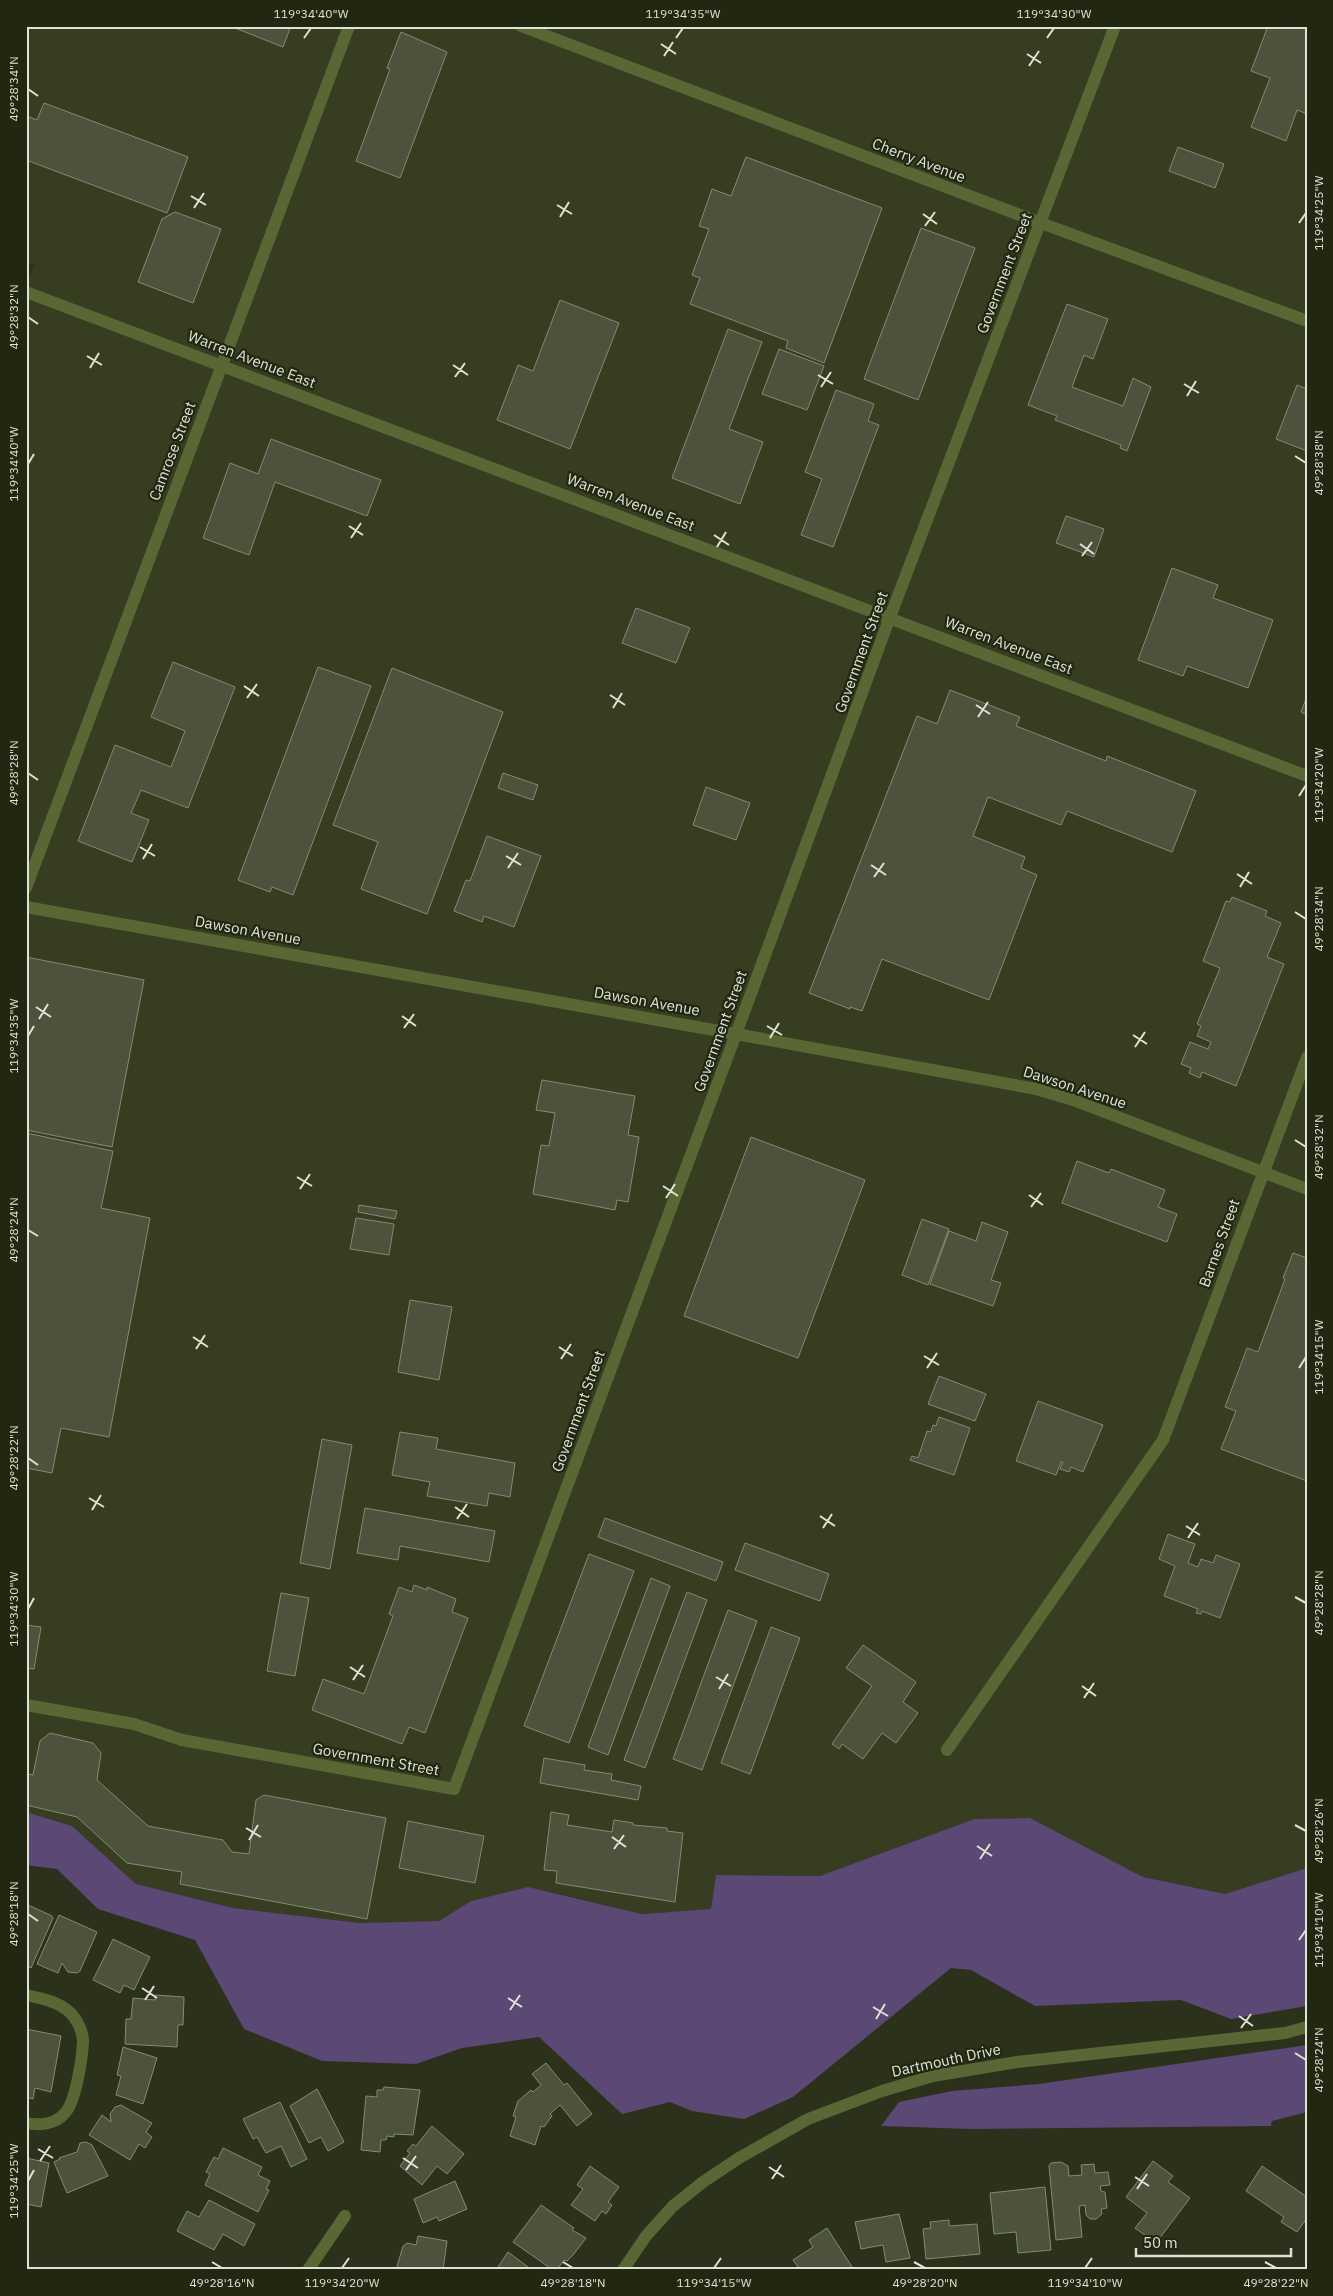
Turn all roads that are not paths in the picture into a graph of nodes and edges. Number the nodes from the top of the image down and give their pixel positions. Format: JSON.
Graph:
{"nodes":[{"id":1,"x":349,"y":26,"type":"edge"},
{"id":2,"x":521,"y":26,"type":"edge"},
{"id":3,"x":1115,"y":26,"type":"edge"},
{"id":4,"x":1041,"y":223,"type":"junction"},
{"id":5,"x":26,"y":292,"type":"edge"},
{"id":6,"x":1307,"y":321,"type":"edge"},
{"id":7,"x":222,"y":365,"type":"junction"},
{"id":8,"x":890,"y":617,"type":"junction"},
{"id":9,"x":1307,"y":776,"type":"edge"},
{"id":10,"x":26,"y":888,"type":"edge"},
{"id":11,"x":26,"y":907,"type":"edge"},
{"id":12,"x":736,"y":1034,"type":"junction"},
{"id":13,"x":1307,"y":1057,"type":"edge"},
{"id":14,"x":1264,"y":1173,"type":"junction"},
{"id":15,"x":1307,"y":1189,"type":"edge"},
{"id":16,"x":26,"y":1705,"type":"edge"},
{"id":17,"x":947,"y":1750,"type":"dead end"},
{"id":18,"x":26,"y":1995,"type":"edge"},
{"id":19,"x":1307,"y":2027,"type":"edge"},
{"id":20,"x":26,"y":2123,"type":"edge"},
{"id":21,"x":345,"y":2216,"type":"dead end"},
{"id":22,"x":308,"y":2270,"type":"edge"},
{"id":23,"x":623,"y":2270,"type":"edge"}],
"edges":[{"from":1,"to":7,"type":"street","name":"Camrose Street"},
{"from":2,"to":4,"type":"street","name":"Cherry Avenue"},
{"from":3,"to":4,"type":"street","name":"Government Street"},
{"from":4,"to":6,"type":"street","name":"Cherry Avenue"},
{"from":4,"to":8,"type":"street","name":"Government Street"},
{"from":5,"to":7,"type":"street","name":"Warren Avenue East"},
{"from":7,"to":8,"type":"street","name":"Warren Avenue East"},
{"from":7,"to":10,"type":"street","name":"Camrose Street"},
{"from":8,"to":9,"type":"street","name":"Warren Avenue East"},
{"from":8,"to":12,"type":"street","name":"Government Street"},
{"from":11,"to":12,"type":"street","name":"Dawson Avenue"},
{"from":12,"to":14,"type":"street","name":"Dawson Avenue"},
{"from":12,"to":16,"type":"street","name":"Government Street"},
{"from":13,"to":14,"type":"street","name":"Barnes Street"},
{"from":14,"to":15,"type":"street","name":"Dawson Avenue"},
{"from":14,"to":17,"type":"street","name":"Barnes Street"},
{"from":18,"to":20,"type":"street"},
{"from":19,"to":23,"type":"street","name":"Dartmouth Drive"},
{"from":21,"to":22,"type":"street"}]}
